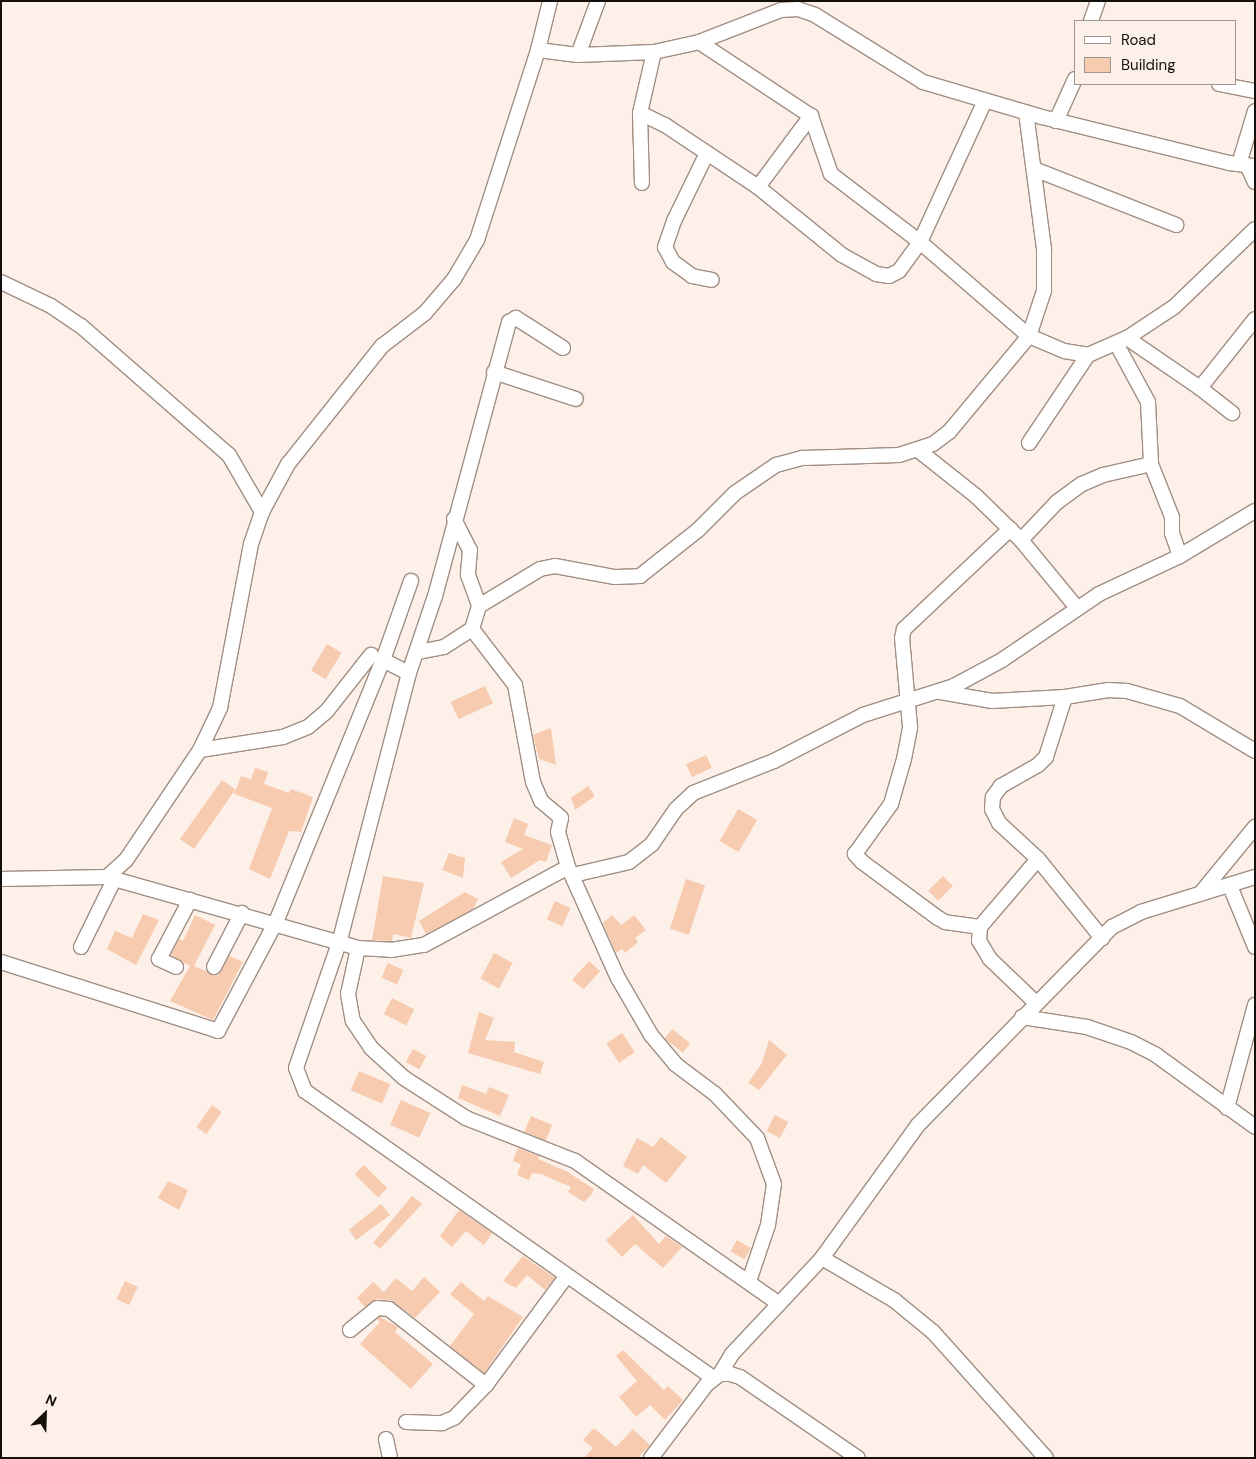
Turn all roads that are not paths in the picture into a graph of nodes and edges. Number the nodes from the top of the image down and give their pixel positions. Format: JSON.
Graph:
{"nodes":[{"id":1,"x":550,"y":1,"type":"edge"},
{"id":2,"x":598,"y":1,"type":"edge"},
{"id":3,"x":1098,"y":1,"type":"edge"},
{"id":4,"x":802,"y":5,"type":"edge"},
{"id":5,"x":1091,"y":20,"type":"edge"},
{"id":6,"x":699,"y":42,"type":"junction"},
{"id":7,"x":538,"y":50,"type":"junction"},
{"id":8,"x":654,"y":52,"type":"junction"},
{"id":9,"x":578,"y":55,"type":"junction"},
{"id":10,"x":1074,"y":81,"type":"edge"},
{"id":11,"x":1224,"y":85,"type":"edge"},
{"id":12,"x":1255,"y":91,"type":"edge"},
{"id":13,"x":985,"y":101,"type":"junction"},
{"id":14,"x":1255,"y":111,"type":"edge"},
{"id":15,"x":640,"y":113,"type":"junction"},
{"id":16,"x":1026,"y":113,"type":"junction"},
{"id":17,"x":812,"y":116,"type":"junction"},
{"id":18,"x":1056,"y":121,"type":"junction"},
{"id":19,"x":707,"y":153,"type":"junction"},
{"id":20,"x":1247,"y":165,"type":"edge"},
{"id":21,"x":1034,"y":168,"type":"junction"},
{"id":22,"x":1255,"y":182,"type":"edge"},
{"id":23,"x":642,"y":183,"type":"dead end"},
{"id":24,"x":758,"y":188,"type":"junction"},
{"id":25,"x":1176,"y":225,"type":"dead end"},
{"id":26,"x":1255,"y":229,"type":"edge"},
{"id":27,"x":920,"y":242,"type":"junction"},
{"id":28,"x":712,"y":280,"type":"dead end"},
{"id":29,"x":1,"y":282,"type":"edge"},
{"id":30,"x":1255,"y":319,"type":"edge"},
{"id":31,"x":1030,"y":336,"type":"junction"},
{"id":32,"x":1122,"y":341,"type":"junction"},
{"id":33,"x":563,"y":348,"type":"dead end"},
{"id":34,"x":1088,"y":355,"type":"junction"},
{"id":35,"x":494,"y":372,"type":"junction"},
{"id":36,"x":1200,"y":388,"type":"junction"},
{"id":37,"x":576,"y":399,"type":"dead end"},
{"id":38,"x":1232,"y":413,"type":"dead end"},
{"id":39,"x":1029,"y":443,"type":"dead end"},
{"id":40,"x":918,"y":450,"type":"junction"},
{"id":41,"x":1151,"y":464,"type":"junction"},
{"id":42,"x":1255,"y":511,"type":"edge"},
{"id":43,"x":262,"y":512,"type":"junction"},
{"id":44,"x":454,"y":519,"type":"junction"},
{"id":45,"x":1010,"y":529,"type":"junction"},
{"id":46,"x":1021,"y":540,"type":"junction"},
{"id":47,"x":1180,"y":556,"type":"junction"},
{"id":48,"x":411,"y":581,"type":"dead end"},
{"id":49,"x":479,"y":606,"type":"junction"},
{"id":50,"x":1077,"y":608,"type":"junction"},
{"id":51,"x":472,"y":629,"type":"junction"},
{"id":52,"x":418,"y":652,"type":"junction"},
{"id":53,"x":377,"y":657,"type":"junction"},
{"id":54,"x":409,"y":673,"type":"junction"},
{"id":55,"x":940,"y":692,"type":"junction"},
{"id":56,"x":1065,"y":698,"type":"junction"},
{"id":57,"x":907,"y":699,"type":"junction"},
{"id":58,"x":200,"y":750,"type":"junction"},
{"id":59,"x":1255,"y":751,"type":"edge"},
{"id":60,"x":1255,"y":827,"type":"edge"},
{"id":61,"x":1038,"y":859,"type":"junction"},
{"id":62,"x":570,"y":871,"type":"junction"},
{"id":63,"x":111,"y":878,"type":"junction"},
{"id":64,"x":1255,"y":878,"type":"edge"},
{"id":65,"x":1,"y":879,"type":"edge"},
{"id":66,"x":1230,"y":886,"type":"junction"},
{"id":67,"x":1200,"y":894,"type":"junction"},
{"id":68,"x":190,"y":900,"type":"junction"},
{"id":69,"x":242,"y":912,"type":"junction"},
{"id":70,"x":276,"y":922,"type":"junction"},
{"id":71,"x":980,"y":926,"type":"junction"},
{"id":72,"x":1102,"y":938,"type":"junction"},
{"id":73,"x":339,"y":943,"type":"junction"},
{"id":74,"x":81,"y":946,"type":"dead end"},
{"id":75,"x":358,"y":948,"type":"junction"},
{"id":76,"x":1255,"y":948,"type":"edge"},
{"id":77,"x":1,"y":962,"type":"edge"},
{"id":78,"x":176,"y":967,"type":"dead end"},
{"id":79,"x":214,"y":967,"type":"dead end"},
{"id":80,"x":1036,"y":1003,"type":"junction"},
{"id":81,"x":1255,"y":1005,"type":"edge"},
{"id":82,"x":1022,"y":1017,"type":"junction"},
{"id":83,"x":1227,"y":1108,"type":"junction"},
{"id":84,"x":1255,"y":1127,"type":"edge"},
{"id":85,"x":822,"y":1258,"type":"junction"},
{"id":86,"x":566,"y":1277,"type":"junction"},
{"id":87,"x":750,"y":1282,"type":"junction"},
{"id":88,"x":779,"y":1304,"type":"junction"},
{"id":89,"x":350,"y":1330,"type":"dead end"},
{"id":90,"x":723,"y":1368,"type":"junction"},
{"id":91,"x":486,"y":1385,"type":"junction"},
{"id":92,"x":406,"y":1422,"type":"dead end"},
{"id":93,"x":386,"y":1439,"type":"dead end"},
{"id":94,"x":390,"y":1458,"type":"edge"},
{"id":95,"x":651,"y":1458,"type":"edge"},
{"id":96,"x":858,"y":1458,"type":"edge"},
{"id":97,"x":1046,"y":1458,"type":"edge"}],
"edges":[{"from":1,"to":7,"type":"street"},
{"from":2,"to":9,"type":"street"},
{"from":3,"to":5,"type":"street"},
{"from":4,"to":6,"type":"street"},
{"from":4,"to":13,"type":"street"},
{"from":6,"to":8,"type":"street"},
{"from":6,"to":17,"type":"street"},
{"from":7,"to":9,"type":"street"},
{"from":7,"to":43,"type":"street"},
{"from":8,"to":9,"type":"street"},
{"from":8,"to":15,"type":"street"},
{"from":10,"to":18,"type":"street"},
{"from":11,"to":12,"type":"street"},
{"from":13,"to":16,"type":"street"},
{"from":13,"to":27,"type":"street"},
{"from":14,"to":20,"type":"street"},
{"from":15,"to":19,"type":"street"},
{"from":15,"to":23,"type":"street"},
{"from":16,"to":18,"type":"street"},
{"from":16,"to":21,"type":"street"},
{"from":17,"to":24,"type":"street"},
{"from":17,"to":27,"type":"street"},
{"from":18,"to":20,"type":"street"},
{"from":19,"to":24,"type":"street"},
{"from":19,"to":28,"type":"street"},
{"from":20,"to":22,"type":"street"},
{"from":21,"to":25,"type":"street"},
{"from":21,"to":31,"type":"street"},
{"from":24,"to":27,"type":"street"},
{"from":26,"to":32,"type":"street"},
{"from":27,"to":31,"type":"street"},
{"from":29,"to":43,"type":"street"},
{"from":30,"to":36,"type":"street"},
{"from":31,"to":34,"type":"street"},
{"from":31,"to":40,"type":"street"},
{"from":32,"to":34,"type":"street"},
{"from":32,"to":36,"type":"street"},
{"from":32,"to":41,"type":"street"},
{"from":33,"to":35,"type":"street"},
{"from":34,"to":39,"type":"street"},
{"from":35,"to":37,"type":"street"},
{"from":35,"to":44,"type":"street"},
{"from":36,"to":38,"type":"street"},
{"from":40,"to":45,"type":"street"},
{"from":40,"to":49,"type":"street"},
{"from":41,"to":46,"type":"street"},
{"from":41,"to":47,"type":"street"},
{"from":42,"to":47,"type":"street"},
{"from":43,"to":58,"type":"street"},
{"from":44,"to":49,"type":"street"},
{"from":44,"to":52,"type":"street"},
{"from":45,"to":46,"type":"street"},
{"from":45,"to":57,"type":"street"},
{"from":46,"to":50,"type":"street"},
{"from":47,"to":50,"type":"street"},
{"from":48,"to":53,"type":"street"},
{"from":49,"to":51,"type":"street"},
{"from":50,"to":55,"type":"street"},
{"from":51,"to":52,"type":"street"},
{"from":51,"to":62,"type":"street"},
{"from":52,"to":54,"type":"street"},
{"from":53,"to":54,"type":"street"},
{"from":53,"to":58,"type":"street"},
{"from":53,"to":70,"type":"street"},
{"from":54,"to":73,"type":"street"},
{"from":55,"to":56,"type":"street"},
{"from":55,"to":57,"type":"street"},
{"from":56,"to":59,"type":"street"},
{"from":56,"to":61,"type":"street"},
{"from":57,"to":62,"type":"street"},
{"from":57,"to":71,"type":"street"},
{"from":58,"to":63,"type":"street"},
{"from":60,"to":67,"type":"street"},
{"from":61,"to":71,"type":"street"},
{"from":61,"to":72,"type":"street"},
{"from":62,"to":75,"type":"street"},
{"from":62,"to":87,"type":"street"},
{"from":63,"to":65,"type":"street"},
{"from":63,"to":68,"type":"street"},
{"from":63,"to":74,"type":"street"},
{"from":64,"to":66,"type":"street"},
{"from":66,"to":67,"type":"street"},
{"from":66,"to":76,"type":"street"},
{"from":67,"to":72,"type":"street"},
{"from":68,"to":69,"type":"street"},
{"from":68,"to":78,"type":"street"},
{"from":69,"to":70,"type":"street"},
{"from":69,"to":79,"type":"street"},
{"from":70,"to":73,"type":"street"},
{"from":70,"to":77,"type":"street"},
{"from":71,"to":80,"type":"street"},
{"from":72,"to":80,"type":"street"},
{"from":73,"to":75,"type":"street"},
{"from":73,"to":86,"type":"street"},
{"from":75,"to":87,"type":"street"},
{"from":80,"to":82,"type":"street"},
{"from":81,"to":83,"type":"street"},
{"from":82,"to":83,"type":"street"},
{"from":82,"to":85,"type":"street"},
{"from":83,"to":84,"type":"street"},
{"from":85,"to":88,"type":"street"},
{"from":85,"to":97,"type":"street"},
{"from":86,"to":90,"type":"street"},
{"from":86,"to":91,"type":"street"},
{"from":87,"to":88,"type":"street"},
{"from":88,"to":90,"type":"street"},
{"from":89,"to":91,"type":"street"},
{"from":90,"to":95,"type":"street"},
{"from":90,"to":96,"type":"street"},
{"from":91,"to":92,"type":"street"},
{"from":93,"to":94,"type":"street"}]}
